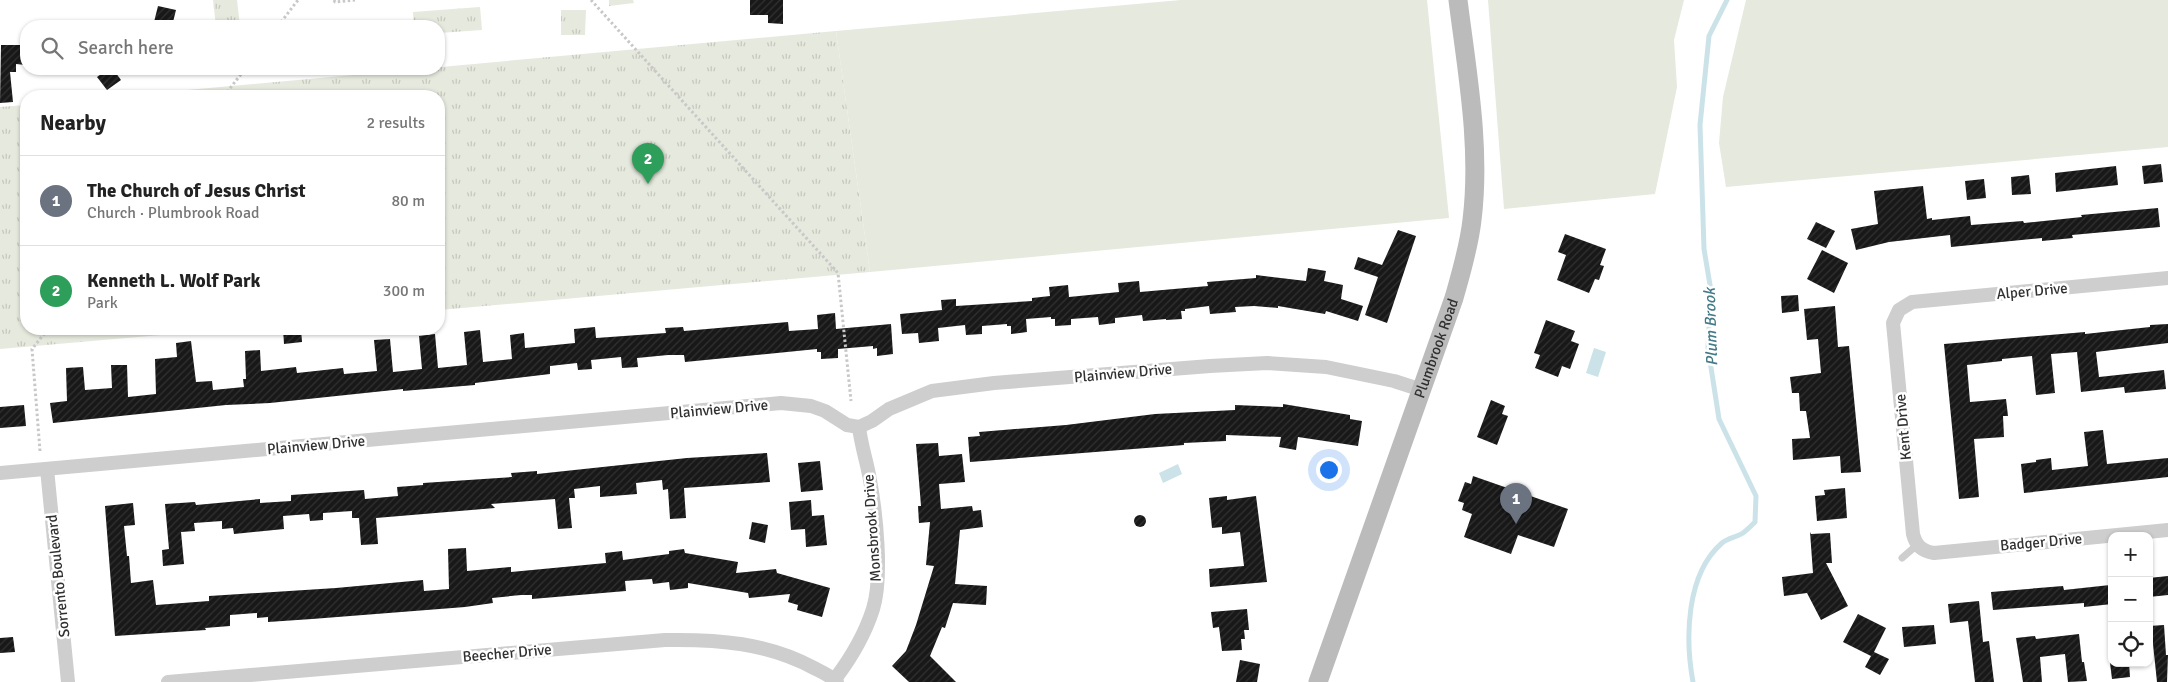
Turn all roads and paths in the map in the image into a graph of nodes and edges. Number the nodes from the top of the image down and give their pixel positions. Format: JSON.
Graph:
{"nodes":[{"id":1,"x":298,"y":0,"type":"edge"},
{"id":2,"x":334,"y":0,"type":"edge"},
{"id":3,"x":355,"y":0,"type":"edge"},
{"id":4,"x":591,"y":0,"type":"edge"},
{"id":5,"x":1458,"y":0,"type":"edge"},
{"id":6,"x":283,"y":20,"type":"edge"},
{"id":7,"x":240,"y":75,"type":"edge"},
{"id":8,"x":229,"y":90,"type":"edge"},
{"id":9,"x":2168,"y":278,"type":"edge"},
{"id":10,"x":1899,"y":310,"type":"joint"},
{"id":11,"x":43,"y":335,"type":"edge"},
{"id":12,"x":1422,"y":390,"type":"junction"},
{"id":13,"x":851,"y":401,"type":"dead end"},
{"id":14,"x":859,"y":428,"type":"junction"},
{"id":15,"x":40,"y":451,"type":"dead end"},
{"id":16,"x":47,"y":469,"type":"junction"},
{"id":17,"x":0,"y":474,"type":"edge"},
{"id":18,"x":2168,"y":530,"type":"edge"},
{"id":19,"x":1917,"y":545,"type":"junction"},
{"id":20,"x":1902,"y":558,"type":"dead end"},
{"id":21,"x":297,"y":676,"type":"edge"},
{"id":22,"x":836,"y":681,"type":"edge"},
{"id":23,"x":68,"y":682,"type":"edge"},
{"id":24,"x":168,"y":682,"type":"edge"},
{"id":25,"x":1318,"y":682,"type":"edge"}],
"edges":[{"from":1,"to":6,"type":"path"},
{"from":2,"to":3,"type":"path"},
{"from":4,"to":13,"type":"path"},
{"from":5,"to":12,"type":"street","name":"Plumbrook Road"},
{"from":7,"to":8,"type":"path"},
{"from":9,"to":10,"type":"street","name":"Alper Drive"},
{"from":10,"to":19,"type":"street","name":"Kent Drive"},
{"from":11,"to":15,"type":"path"},
{"from":12,"to":14,"type":"street","name":"Plainview Drive"},
{"from":12,"to":25,"type":"street","name":"Plumbrook Road"},
{"from":14,"to":16,"type":"street","name":"Plainview Drive"},
{"from":14,"to":22,"type":"street","name":"Monsbrook Drive"},
{"from":16,"to":17,"type":"street","name":"Plainview Drive"},
{"from":16,"to":23,"type":"street","name":"Sorrento Boulevard"},
{"from":18,"to":19,"type":"street","name":"Badger Drive"},
{"from":19,"to":20,"type":"lane"},
{"from":21,"to":22,"type":"street","name":"Beecher Drive"},
{"from":21,"to":24,"type":"street","name":"Beecher Drive"}]}
